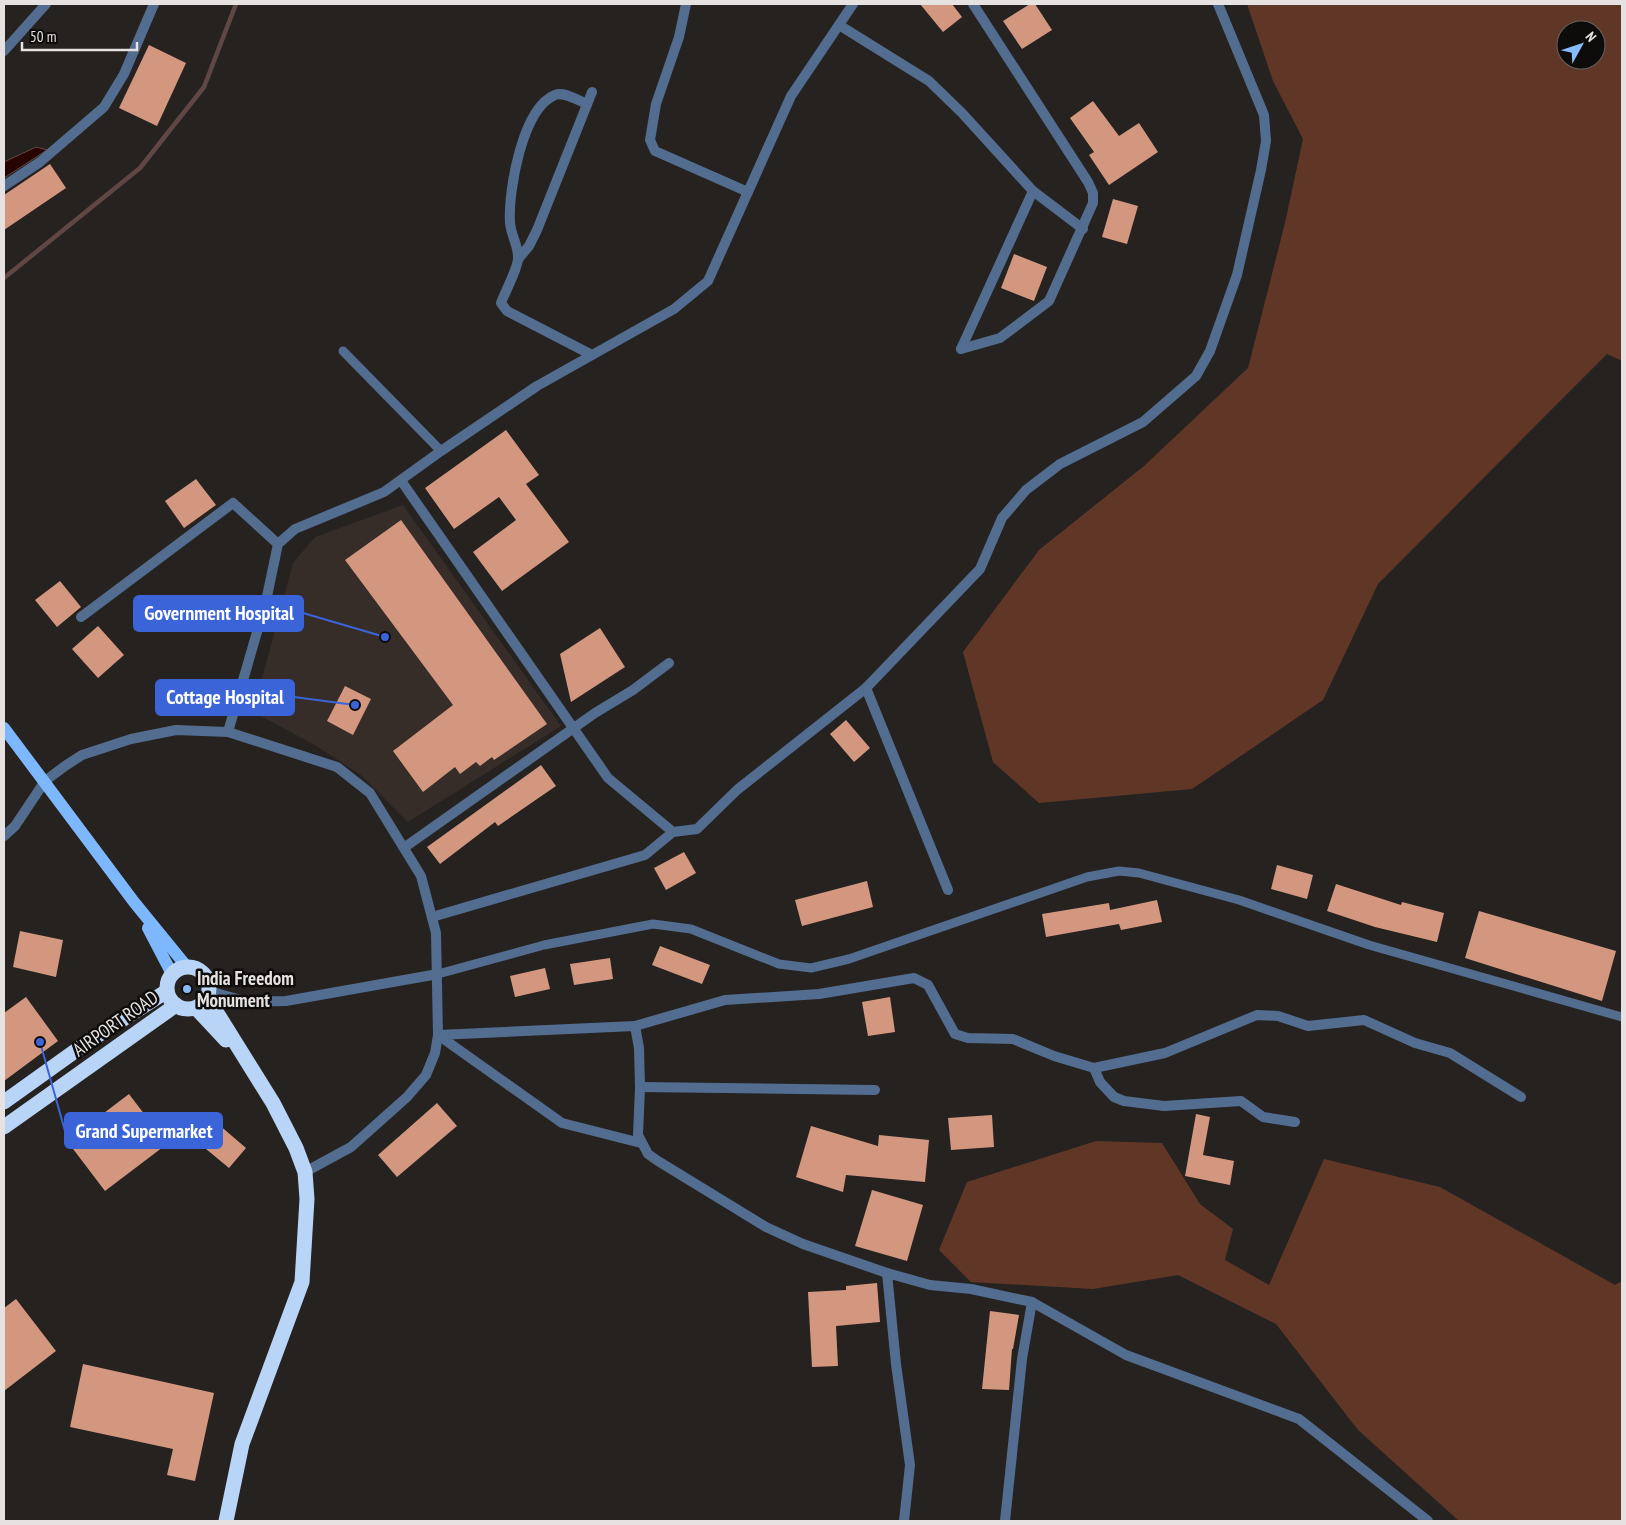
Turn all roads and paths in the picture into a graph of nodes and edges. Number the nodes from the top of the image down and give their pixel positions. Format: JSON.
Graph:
{"nodes":[{"id":1,"x":46,"y":4,"type":"edge"},
{"id":2,"x":154,"y":4,"type":"edge"},
{"id":3,"x":686,"y":4,"type":"edge"},
{"id":4,"x":853,"y":4,"type":"edge"},
{"id":5,"x":973,"y":4,"type":"edge"},
{"id":6,"x":1218,"y":4,"type":"edge"},
{"id":7,"x":839,"y":25,"type":"junction"},
{"id":8,"x":4,"y":51,"type":"edge"},
{"id":9,"x":592,"y":92,"type":"dead end"},
{"id":10,"x":587,"y":104,"type":"junction"},
{"id":11,"x":4,"y":186,"type":"edge"},
{"id":12,"x":1032,"y":191,"type":"junction"},
{"id":13,"x":748,"y":192,"type":"junction"},
{"id":14,"x":1083,"y":229,"type":"junction"},
{"id":15,"x":519,"y":258,"type":"junction"},
{"id":16,"x":343,"y":352,"type":"dead end"},
{"id":17,"x":592,"y":356,"type":"junction"},
{"id":18,"x":441,"y":450,"type":"junction"},
{"id":19,"x":402,"y":482,"type":"junction"},
{"id":20,"x":278,"y":544,"type":"junction"},
{"id":21,"x":81,"y":616,"type":"dead end"},
{"id":22,"x":669,"y":663,"type":"dead end"},
{"id":23,"x":866,"y":688,"type":"junction"},
{"id":24,"x":4,"y":728,"type":"edge"},
{"id":25,"x":574,"y":729,"type":"junction"},
{"id":26,"x":228,"y":732,"type":"junction"},
{"id":27,"x":45,"y":781,"type":"junction"},
{"id":28,"x":673,"y":832,"type":"junction"},
{"id":29,"x":4,"y":836,"type":"edge"},
{"id":30,"x":405,"y":847,"type":"junction"},
{"id":31,"x":948,"y":890,"type":"dead end"},
{"id":32,"x":134,"y":902,"type":"junction"},
{"id":33,"x":432,"y":917,"type":"junction"},
{"id":34,"x":187,"y":967,"type":"junction"},
{"id":35,"x":172,"y":974,"type":"junction"},
{"id":36,"x":438,"y":974,"type":"junction"},
{"id":37,"x":167,"y":991,"type":"junction"},
{"id":38,"x":208,"y":994,"type":"junction"},
{"id":39,"x":176,"y":1005,"type":"junction"},
{"id":40,"x":196,"y":1008,"type":"junction"},
{"id":41,"x":1622,"y":1017,"type":"edge"},
{"id":42,"x":635,"y":1026,"type":"junction"},
{"id":43,"x":438,"y":1036,"type":"junction"},
{"id":44,"x":246,"y":1060,"type":"junction"},
{"id":45,"x":1094,"y":1068,"type":"junction"},
{"id":46,"x":640,"y":1087,"type":"junction"},
{"id":47,"x":875,"y":1090,"type":"dead end"},
{"id":48,"x":1521,"y":1097,"type":"dead end"},
{"id":49,"x":4,"y":1102,"type":"edge"},
{"id":50,"x":1295,"y":1122,"type":"dead end"},
{"id":51,"x":4,"y":1127,"type":"edge"},
{"id":52,"x":641,"y":1143,"type":"junction"},
{"id":53,"x":305,"y":1172,"type":"junction"},
{"id":54,"x":887,"y":1273,"type":"junction"},
{"id":55,"x":1032,"y":1302,"type":"junction"},
{"id":56,"x":226,"y":1521,"type":"edge"},
{"id":57,"x":904,"y":1521,"type":"edge"},
{"id":58,"x":1005,"y":1521,"type":"edge"},
{"id":59,"x":1428,"y":1521,"type":"edge"}],
"edges":[{"from":1,"to":8,"type":"street"},
{"from":2,"to":11,"type":"street"},
{"from":3,"to":13,"type":"street"},
{"from":4,"to":7,"type":"street"},
{"from":5,"to":14,"type":"street"},
{"from":6,"to":23,"type":"street"},
{"from":7,"to":12,"type":"street"},
{"from":7,"to":13,"type":"street"},
{"from":9,"to":10,"type":"street"},
{"from":10,"to":15,"type":"street"},
{"from":10,"to":15,"type":"street"},
{"from":12,"to":14,"type":"street"},
{"from":12,"to":14,"type":"street"},
{"from":13,"to":17,"type":"street"},
{"from":15,"to":17,"type":"street"},
{"from":16,"to":18,"type":"lane"},
{"from":17,"to":18,"type":"street"},
{"from":18,"to":19,"type":"street"},
{"from":19,"to":20,"type":"street"},
{"from":19,"to":25,"type":"street"},
{"from":20,"to":21,"type":"street"},
{"from":20,"to":26,"type":"street"},
{"from":22,"to":25,"type":"street"},
{"from":23,"to":28,"type":"street"},
{"from":23,"to":31,"type":"street"},
{"from":24,"to":27,"type":"main road"},
{"from":25,"to":28,"type":"street"},
{"from":25,"to":30,"type":"street"},
{"from":26,"to":27,"type":"street"},
{"from":26,"to":30,"type":"street"},
{"from":27,"to":29,"type":"street"},
{"from":27,"to":32,"type":"main road"},
{"from":28,"to":33,"type":"street"},
{"from":30,"to":33,"type":"street"},
{"from":32,"to":34,"type":"main road"},
{"from":32,"to":35,"type":"main road"},
{"from":33,"to":36,"type":"street"},
{"from":34,"to":35,"type":"highway"},
{"from":34,"to":38,"type":"highway"},
{"from":35,"to":37,"type":"highway"},
{"from":36,"to":38,"type":"street"},
{"from":36,"to":41,"type":"lane"},
{"from":36,"to":43,"type":"street"},
{"from":37,"to":39,"type":"highway"},
{"from":37,"to":49,"type":"highway","name":"AIRPORT ROAD"},
{"from":38,"to":40,"type":"highway"},
{"from":38,"to":44,"type":"highway"},
{"from":39,"to":40,"type":"highway"},
{"from":39,"to":51,"type":"highway","name":"AIRPORT ROAD"},
{"from":40,"to":44,"type":"highway"},
{"from":42,"to":43,"type":"street"},
{"from":42,"to":45,"type":"street"},
{"from":42,"to":46,"type":"street"},
{"from":43,"to":52,"type":"street"},
{"from":43,"to":53,"type":"street"},
{"from":44,"to":53,"type":"highway"},
{"from":45,"to":48,"type":"street"},
{"from":45,"to":50,"type":"street"},
{"from":46,"to":47,"type":"street"},
{"from":46,"to":52,"type":"street"},
{"from":52,"to":54,"type":"street"},
{"from":53,"to":56,"type":"highway"},
{"from":54,"to":55,"type":"street"},
{"from":54,"to":57,"type":"street"},
{"from":55,"to":58,"type":"street"},
{"from":55,"to":59,"type":"street"}]}
